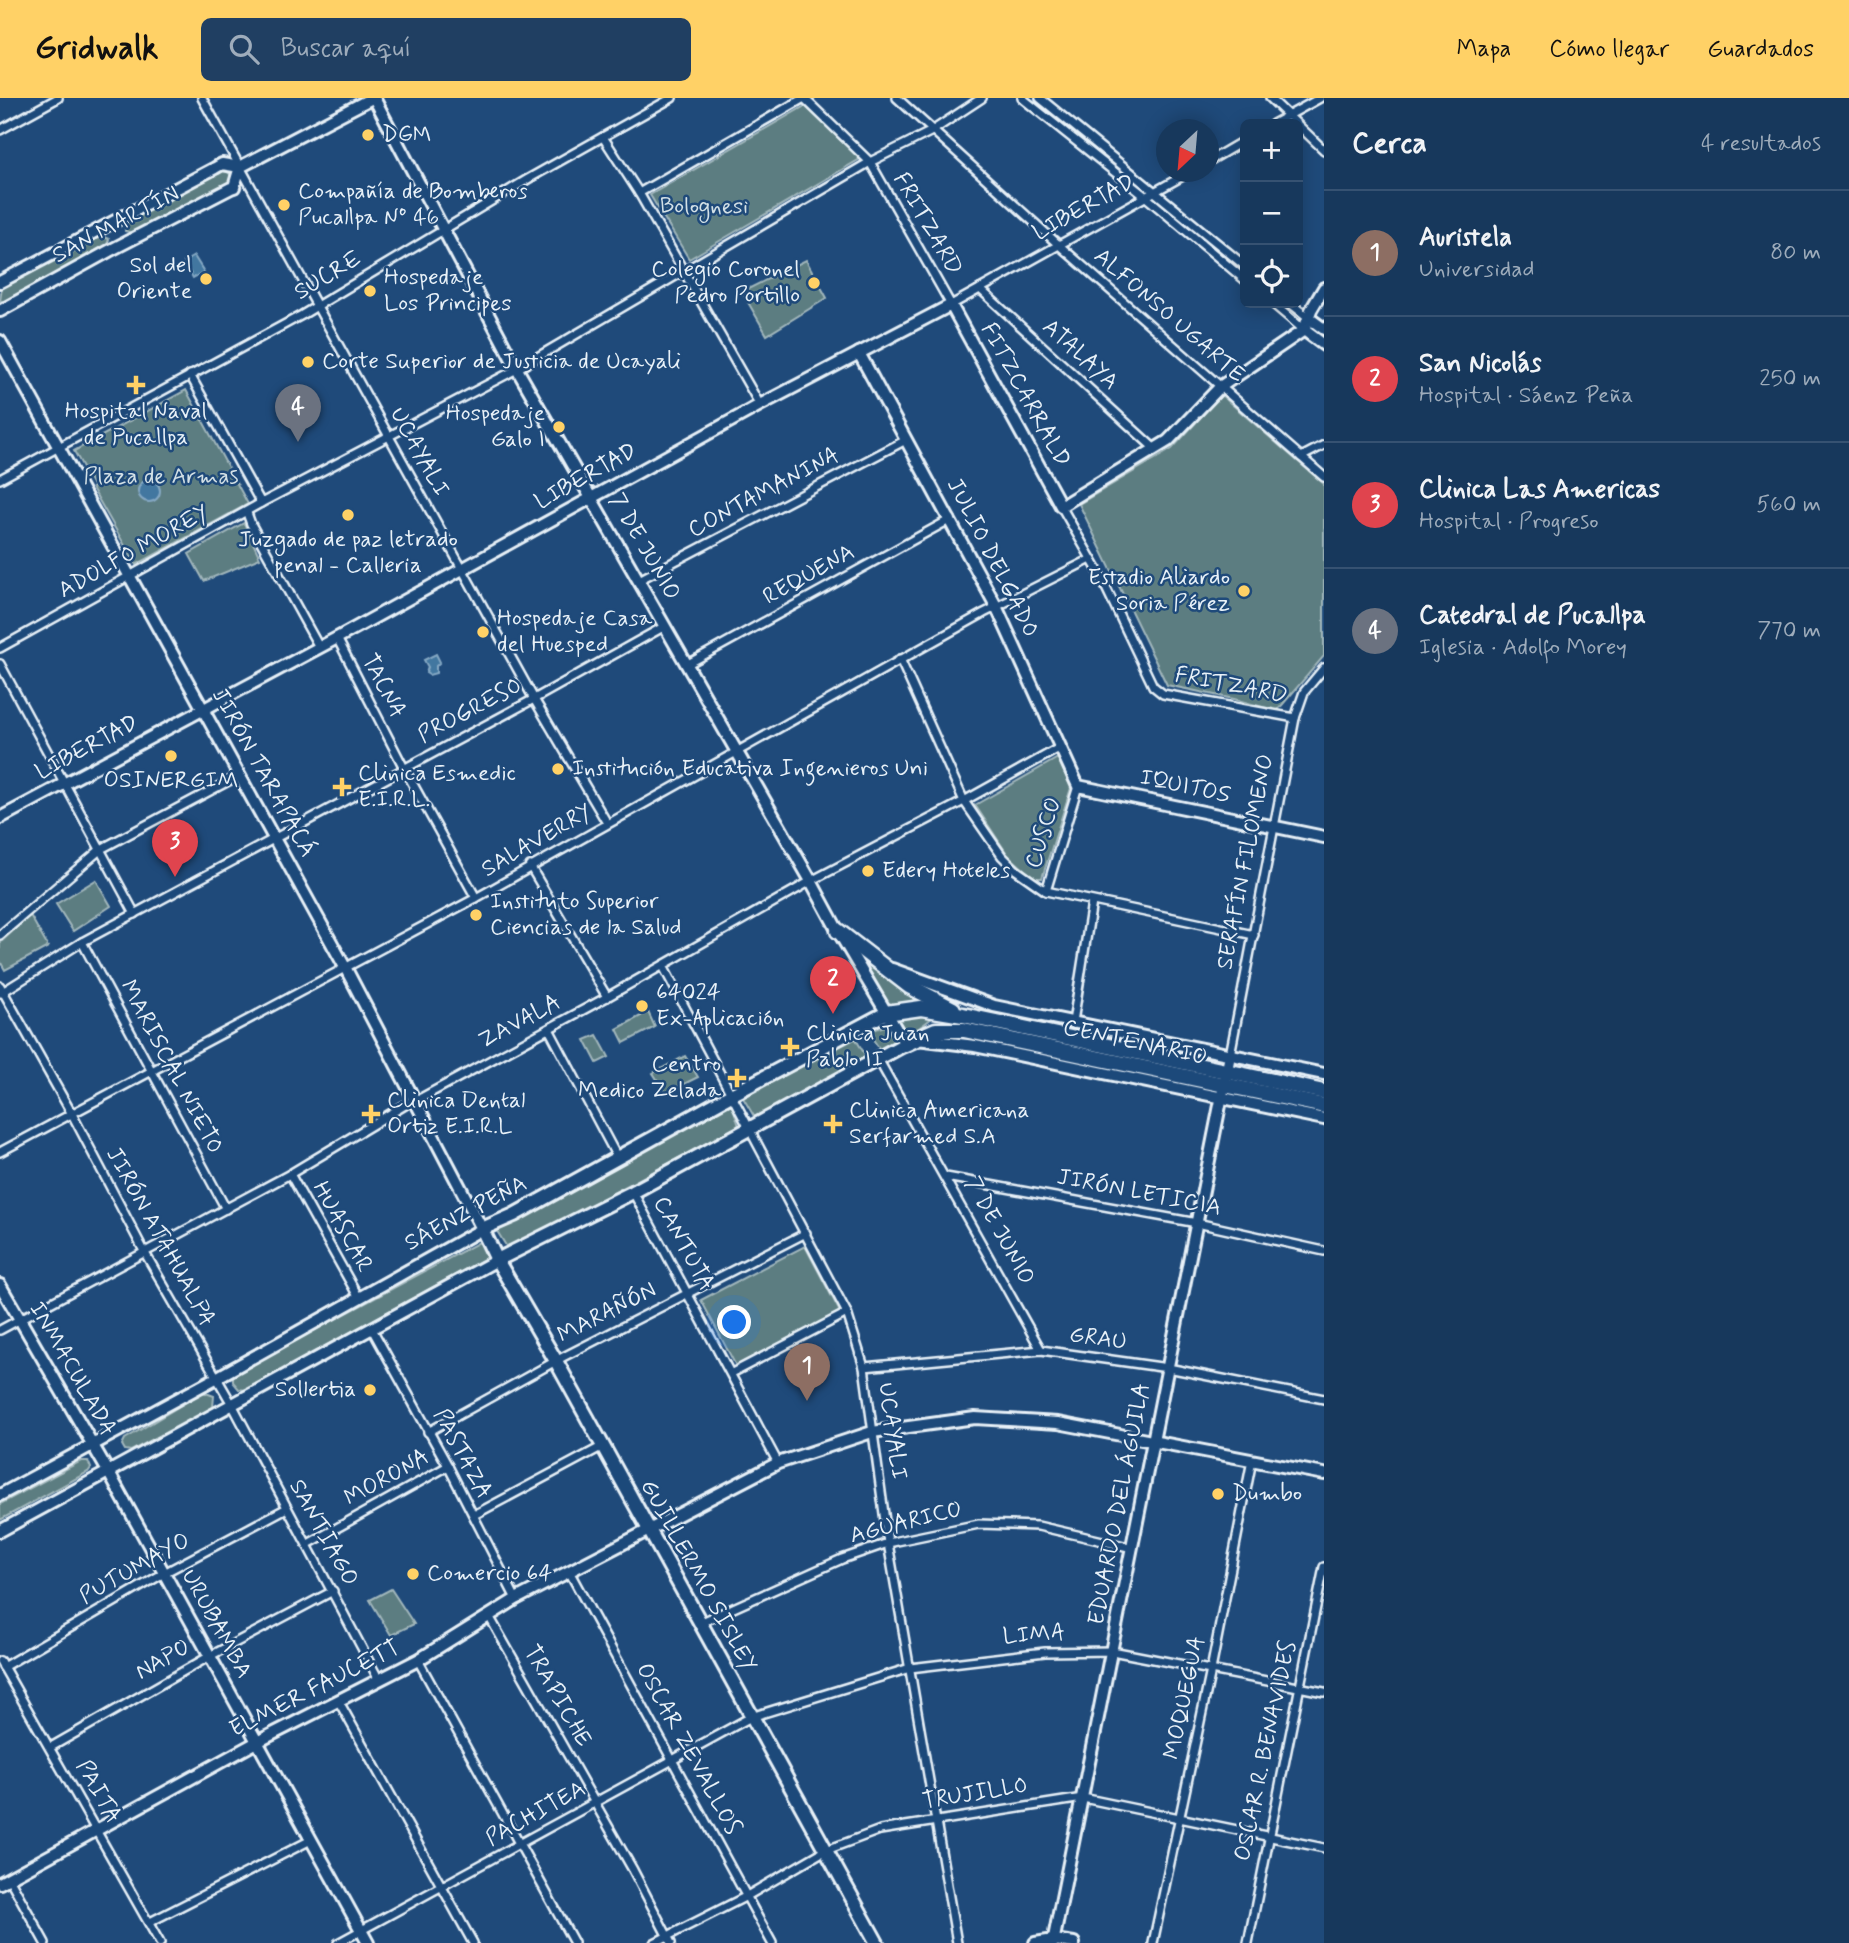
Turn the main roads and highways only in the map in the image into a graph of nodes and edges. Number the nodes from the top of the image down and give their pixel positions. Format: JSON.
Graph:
{"nodes":[{"id":1,"x":838,"y":932,"type":"road end"},
{"id":2,"x":886,"y":1013,"type":"joint"},
{"id":3,"x":963,"y":1015,"type":"junction"},
{"id":4,"x":911,"y":1042,"type":"joint"},
{"id":5,"x":1224,"y":1085,"type":"junction"},
{"id":6,"x":1324,"y":1092,"type":"edge"},
{"id":7,"x":1324,"y":1106,"type":"edge"},
{"id":8,"x":482,"y":1229,"type":"joint"},
{"id":9,"x":496,"y":1260,"type":"junction"},
{"id":10,"x":877,"y":1943,"type":"edge"}],
"edges":[{"from":1,"to":3,"type":"highway"},
{"from":2,"to":3,"type":"highway","name":"SÁENZ PEÑA"},
{"from":2,"to":8,"type":"main road","name":"SÁENZ PEÑA"},
{"from":3,"to":5,"type":"highway","name":"CENTENARIO"},
{"from":4,"to":5,"type":"highway","name":"CENTENARIO"},
{"from":4,"to":9,"type":"main road"},
{"from":5,"to":6,"type":"highway","name":"CENTENARIO"},
{"from":5,"to":7,"type":"highway","name":"CENTENARIO"},
{"from":8,"to":9,"type":"main road","name":"GUILLERMO SISLEY"},
{"from":9,"to":10,"type":"main road","name":"GUILLERMO SISLEY"}]}
